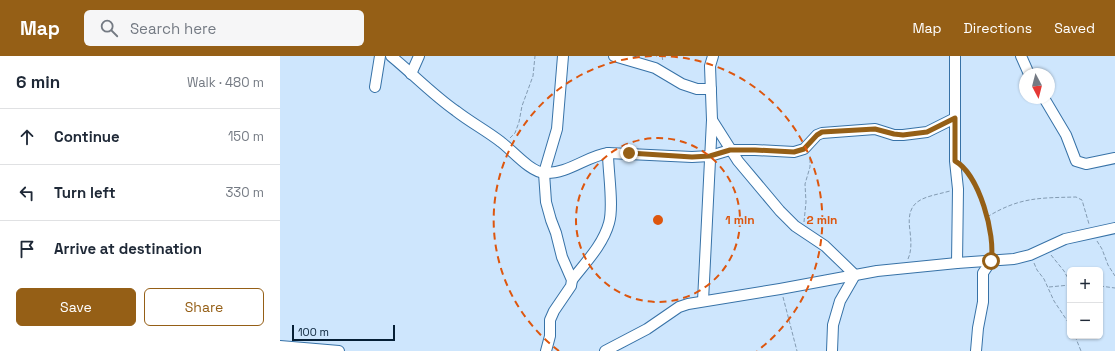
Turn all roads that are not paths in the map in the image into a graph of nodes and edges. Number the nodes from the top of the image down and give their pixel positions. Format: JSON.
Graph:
{"nodes":[{"id":1,"x":380,"y":56,"type":"edge"},
{"id":2,"x":391,"y":56,"type":"edge"},
{"id":3,"x":419,"y":56,"type":"edge"},
{"id":4,"x":563,"y":56,"type":"edge"},
{"id":5,"x":614,"y":56,"type":"edge"},
{"id":6,"x":713,"y":56,"type":"edge"},
{"id":7,"x":955,"y":56,"type":"edge"},
{"id":8,"x":1021,"y":56,"type":"edge"},
{"id":9,"x":1027,"y":68,"type":"edge"},
{"id":10,"x":411,"y":74,"type":"junction"},
{"id":11,"x":375,"y":87,"type":"dead end"},
{"id":12,"x":711,"y":89,"type":"junction"},
{"id":13,"x":1048,"y":104,"type":"edge"},
{"id":14,"x":955,"y":118,"type":"junction"},
{"id":15,"x":712,"y":120,"type":"junction"},
{"id":16,"x":730,"y":150,"type":"junction"},
{"id":17,"x":608,"y":153,"type":"junction"},
{"id":18,"x":710,"y":156,"type":"junction"},
{"id":19,"x":1115,"y":158,"type":"edge"},
{"id":20,"x":544,"y":173,"type":"junction"},
{"id":21,"x":1115,"y":228,"type":"edge"},
{"id":22,"x":991,"y":261,"type":"junction"},
{"id":23,"x":957,"y":263,"type":"junction"},
{"id":24,"x":855,"y":275,"type":"junction"},
{"id":25,"x":572,"y":280,"type":"junction"},
{"id":26,"x":703,"y":301,"type":"junction"},
{"id":27,"x":280,"y":346,"type":"edge"},
{"id":28,"x":339,"y":351,"type":"edge"},
{"id":29,"x":546,"y":351,"type":"edge"},
{"id":30,"x":605,"y":351,"type":"edge"},
{"id":31,"x":832,"y":351,"type":"edge"},
{"id":32,"x":976,"y":351,"type":"edge"}],
"edges":[{"from":1,"to":11,"type":"street"},
{"from":2,"to":10,"type":"street"},
{"from":3,"to":10,"type":"street"},
{"from":4,"to":20,"type":"street"},
{"from":5,"to":12,"type":"street"},
{"from":6,"to":12,"type":"street"},
{"from":7,"to":14,"type":"street"},
{"from":8,"to":9,"type":"street"},
{"from":10,"to":20,"type":"street"},
{"from":12,"to":15,"type":"street"},
{"from":13,"to":19,"type":"street"},
{"from":14,"to":16,"type":"street"},
{"from":14,"to":23,"type":"street"},
{"from":15,"to":16,"type":"street"},
{"from":15,"to":18,"type":"street"},
{"from":16,"to":18,"type":"street"},
{"from":16,"to":24,"type":"street"},
{"from":17,"to":18,"type":"street"},
{"from":17,"to":20,"type":"street"},
{"from":17,"to":25,"type":"street"},
{"from":18,"to":26,"type":"street"},
{"from":20,"to":25,"type":"street"},
{"from":21,"to":22,"type":"street"},
{"from":22,"to":23,"type":"street"},
{"from":22,"to":32,"type":"street"},
{"from":23,"to":24,"type":"street"},
{"from":24,"to":26,"type":"street"},
{"from":24,"to":31,"type":"street"},
{"from":25,"to":29,"type":"street"},
{"from":26,"to":30,"type":"street"},
{"from":27,"to":28,"type":"street"}]}
